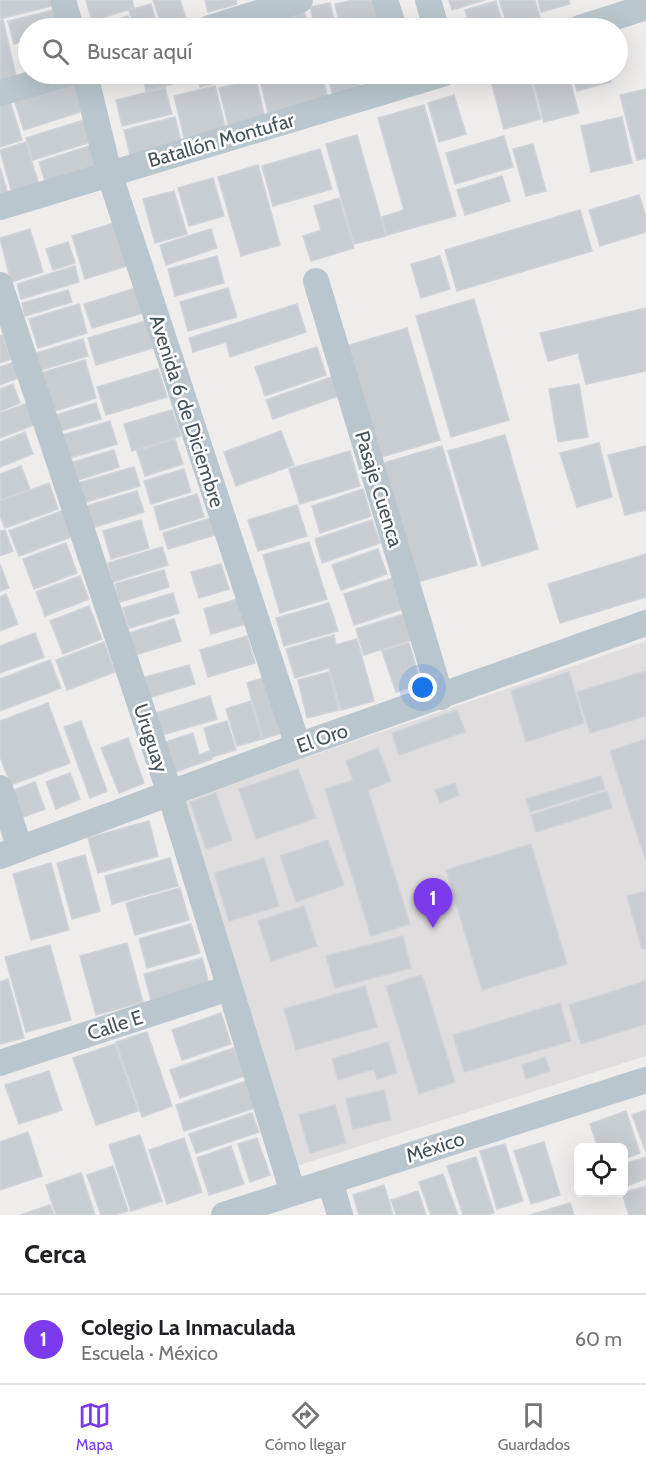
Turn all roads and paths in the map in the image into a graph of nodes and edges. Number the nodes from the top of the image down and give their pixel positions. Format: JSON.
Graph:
{"nodes":[{"id":1,"x":63,"y":0,"type":"edge"},
{"id":2,"x":300,"y":0,"type":"edge"},
{"id":3,"x":385,"y":0,"type":"edge"},
{"id":4,"x":428,"y":0,"type":"edge"},
{"id":5,"x":646,"y":7,"type":"edge"},
{"id":6,"x":68,"y":18,"type":"edge"},
{"id":7,"x":242,"y":18,"type":"edge"},
{"id":8,"x":391,"y":18,"type":"edge"},
{"id":9,"x":433,"y":18,"type":"edge"},
{"id":10,"x":611,"y":18,"type":"edge"},
{"id":11,"x":31,"y":84,"type":"edge"},
{"id":12,"x":87,"y":84,"type":"edge"},
{"id":13,"x":394,"y":84,"type":"edge"},
{"id":14,"x":0,"y":93,"type":"edge"},
{"id":15,"x":109,"y":173,"type":"junction"},
{"id":16,"x":0,"y":207,"type":"edge"},
{"id":17,"x":316,"y":281,"type":"dead end"},
{"id":18,"x":0,"y":285,"type":"edge"},
{"id":19,"x":646,"y":623,"type":"edge"},
{"id":20,"x":441,"y":697,"type":"junction"},
{"id":21,"x":298,"y":747,"type":"junction"},
{"id":22,"x":0,"y":788,"type":"edge"},
{"id":23,"x":170,"y":794,"type":"junction"},
{"id":24,"x":10,"y":852,"type":"edge"},
{"id":25,"x":229,"y":988,"type":"junction"},
{"id":26,"x":0,"y":1063,"type":"edge"},
{"id":27,"x":646,"y":1080,"type":"edge"},
{"id":28,"x":330,"y":1181,"type":"junction"},
{"id":29,"x":293,"y":1193,"type":"junction"},
{"id":30,"x":224,"y":1215,"type":"edge"},
{"id":31,"x":340,"y":1215,"type":"edge"}],
"edges":[{"from":1,"to":6,"type":"street"},
{"from":2,"to":7,"type":"street"},
{"from":3,"to":8,"type":"street"},
{"from":4,"to":9,"type":"street"},
{"from":5,"to":10,"type":"street"},
{"from":11,"to":14,"type":"street"},
{"from":12,"to":15,"type":"street","name":"Avenida 6 de Diciembre"},
{"from":13,"to":15,"type":"street","name":"Batallón Montufar"},
{"from":15,"to":16,"type":"street","name":"Batallón Montufar"},
{"from":15,"to":21,"type":"street","name":"Avenida 6 de Diciembre"},
{"from":17,"to":20,"type":"street","name":"Pasaje Cuenca"},
{"from":18,"to":23,"type":"street","name":"Uruguay"},
{"from":19,"to":20,"type":"street","name":"El Oro"},
{"from":20,"to":21,"type":"street","name":"El Oro"},
{"from":21,"to":23,"type":"street","name":"El Oro"},
{"from":22,"to":24,"type":"street"},
{"from":23,"to":24,"type":"street","name":"El Oro"},
{"from":23,"to":25,"type":"street","name":"Uruguay"},
{"from":25,"to":26,"type":"street","name":"Calle E"},
{"from":25,"to":29,"type":"street","name":"Uruguay"},
{"from":27,"to":28,"type":"street","name":"México"},
{"from":28,"to":29,"type":"street","name":"México"},
{"from":28,"to":31,"type":"street"},
{"from":29,"to":30,"type":"street","name":"México"}]}
